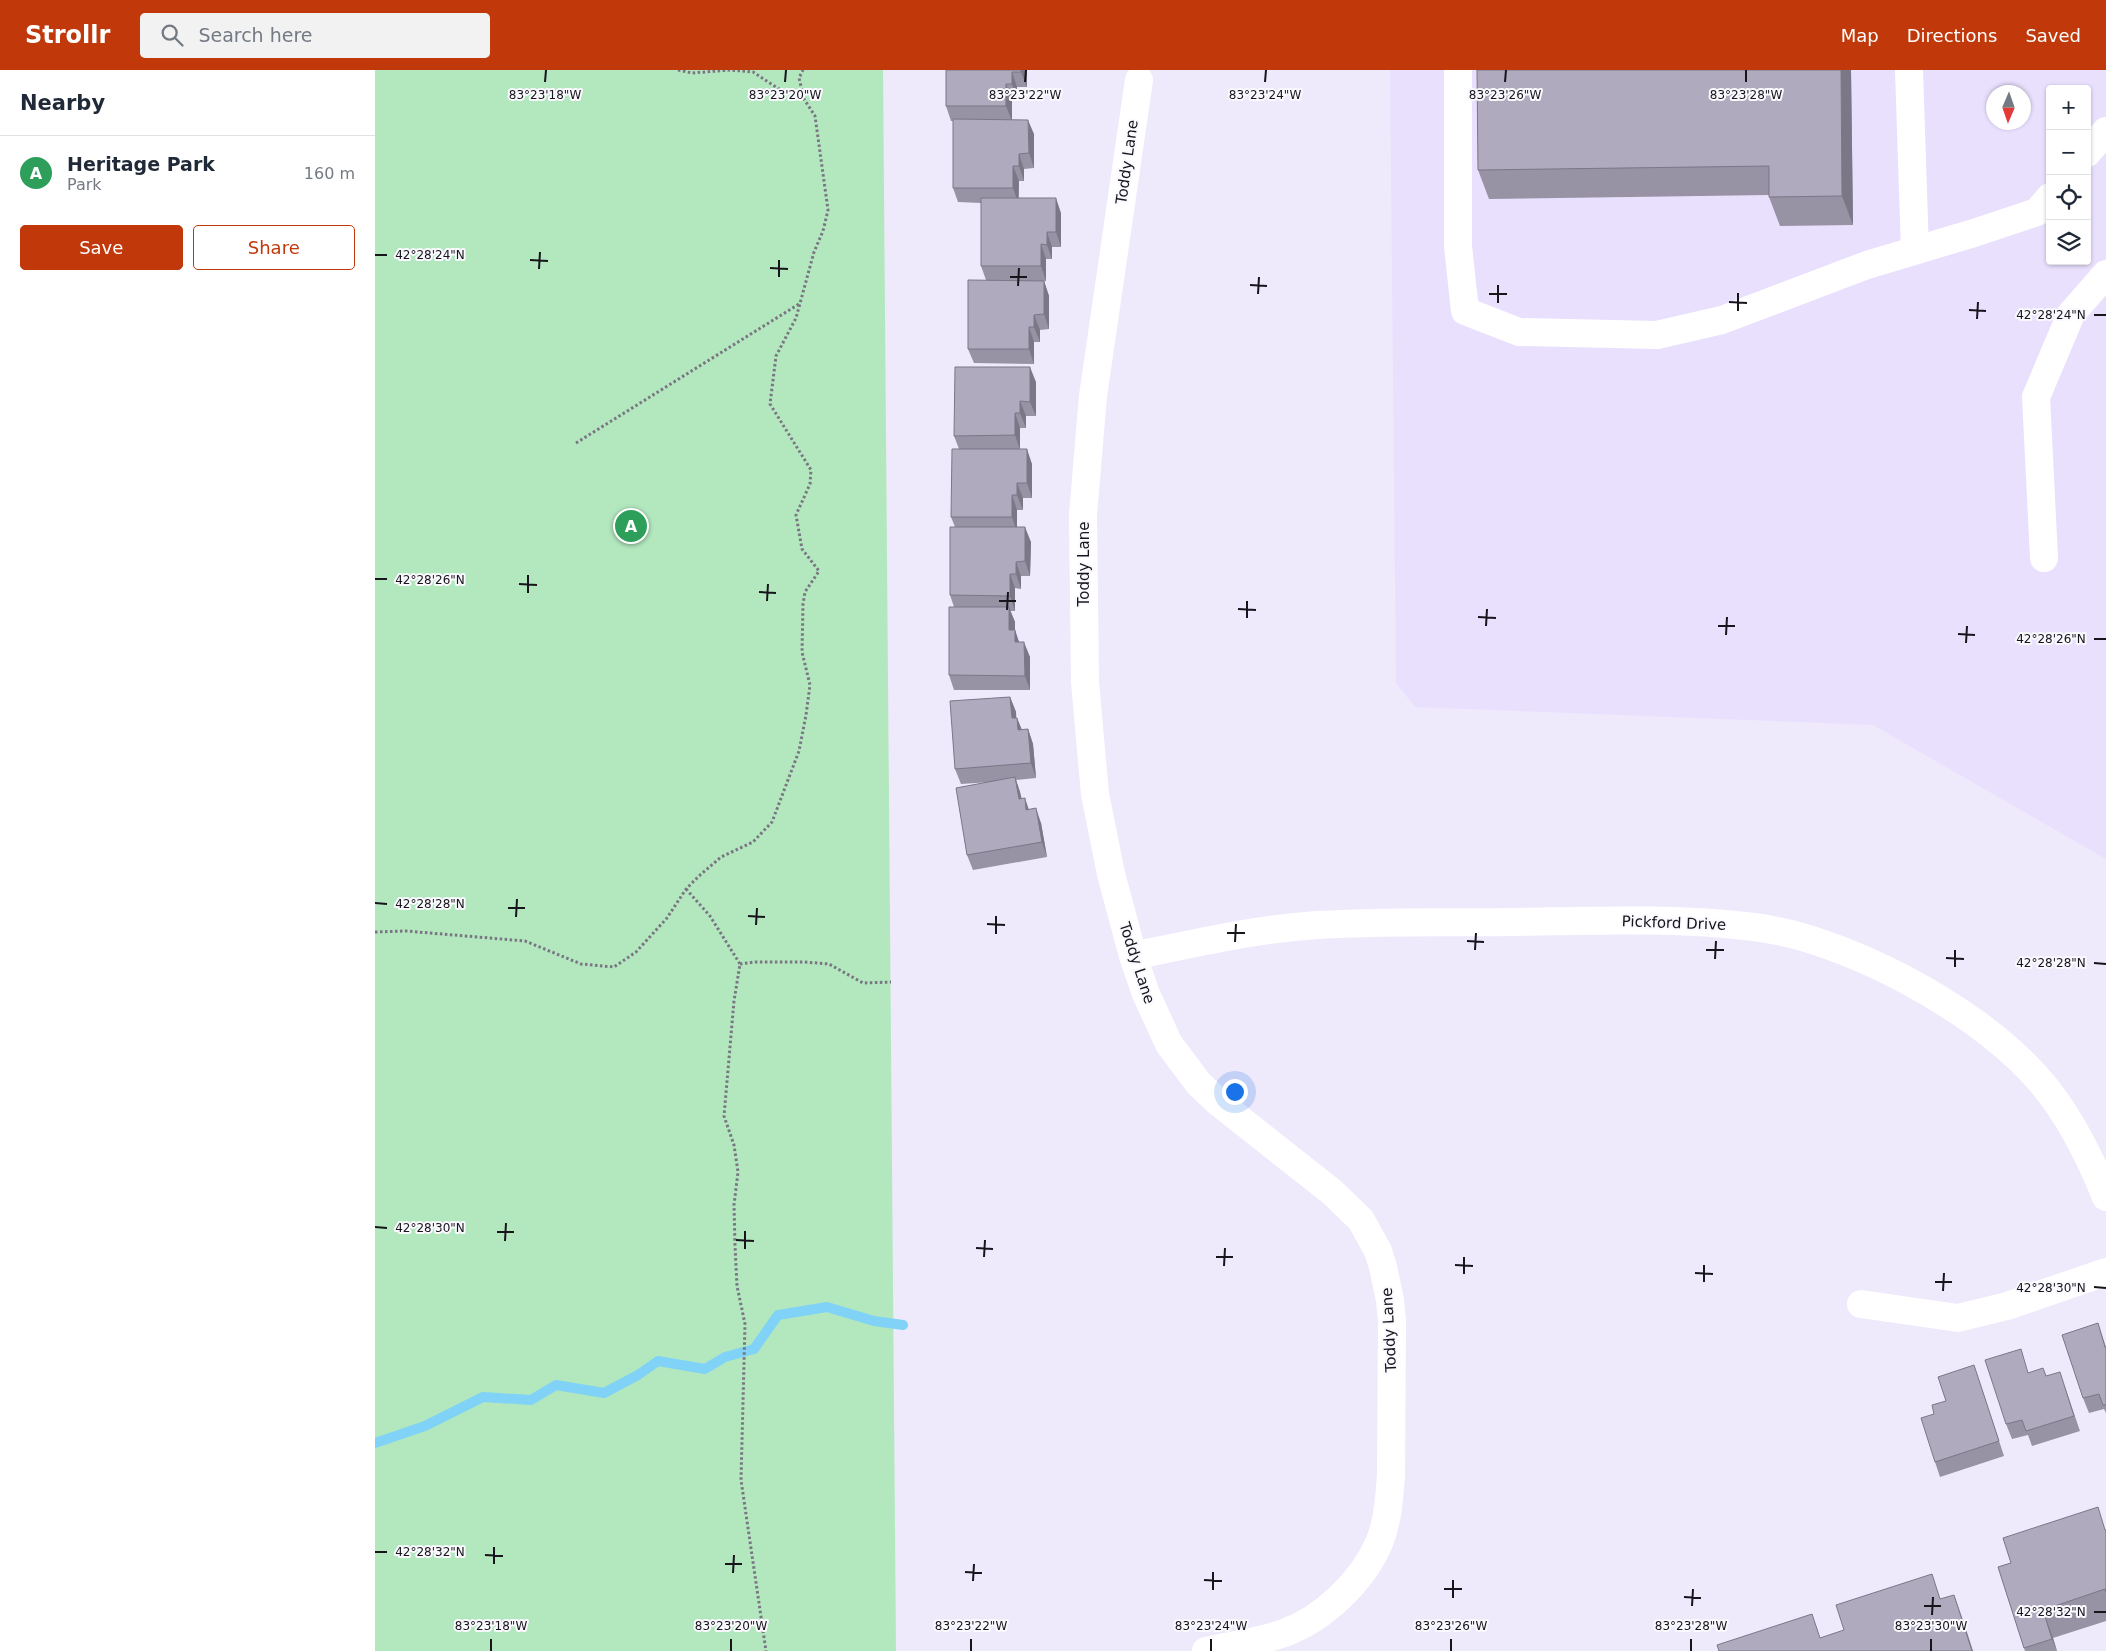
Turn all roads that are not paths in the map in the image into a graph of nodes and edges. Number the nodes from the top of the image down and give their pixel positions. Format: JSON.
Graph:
{"nodes":[{"id":1,"x":1458,"y":70,"type":"edge"},
{"id":2,"x":1909,"y":70,"type":"edge"},
{"id":3,"x":1139,"y":80,"type":"dead end"},
{"id":4,"x":2106,"y":131,"type":"edge"},
{"id":5,"x":2091,"y":148,"type":"edge"},
{"id":6,"x":2046,"y":202,"type":"edge"},
{"id":7,"x":1915,"y":251,"type":"junction"},
{"id":8,"x":2106,"y":274,"type":"edge"},
{"id":9,"x":2044,"y":558,"type":"dead end"},
{"id":10,"x":1133,"y":956,"type":"junction"},
{"id":11,"x":2106,"y":1197,"type":"edge"},
{"id":12,"x":2106,"y":1272,"type":"edge"},
{"id":13,"x":1861,"y":1304,"type":"dead end"},
{"id":14,"x":1206,"y":1651,"type":"edge"}],
"edges":[{"from":1,"to":7,"type":"street"},
{"from":2,"to":7,"type":"street"},
{"from":3,"to":10,"type":"street","name":"Toddy Lane"},
{"from":4,"to":5,"type":"street"},
{"from":6,"to":7,"type":"street"},
{"from":8,"to":9,"type":"street"},
{"from":10,"to":11,"type":"street","name":"Pickford Drive"},
{"from":10,"to":14,"type":"street","name":"Toddy Lane"},
{"from":12,"to":13,"type":"street"}]}
